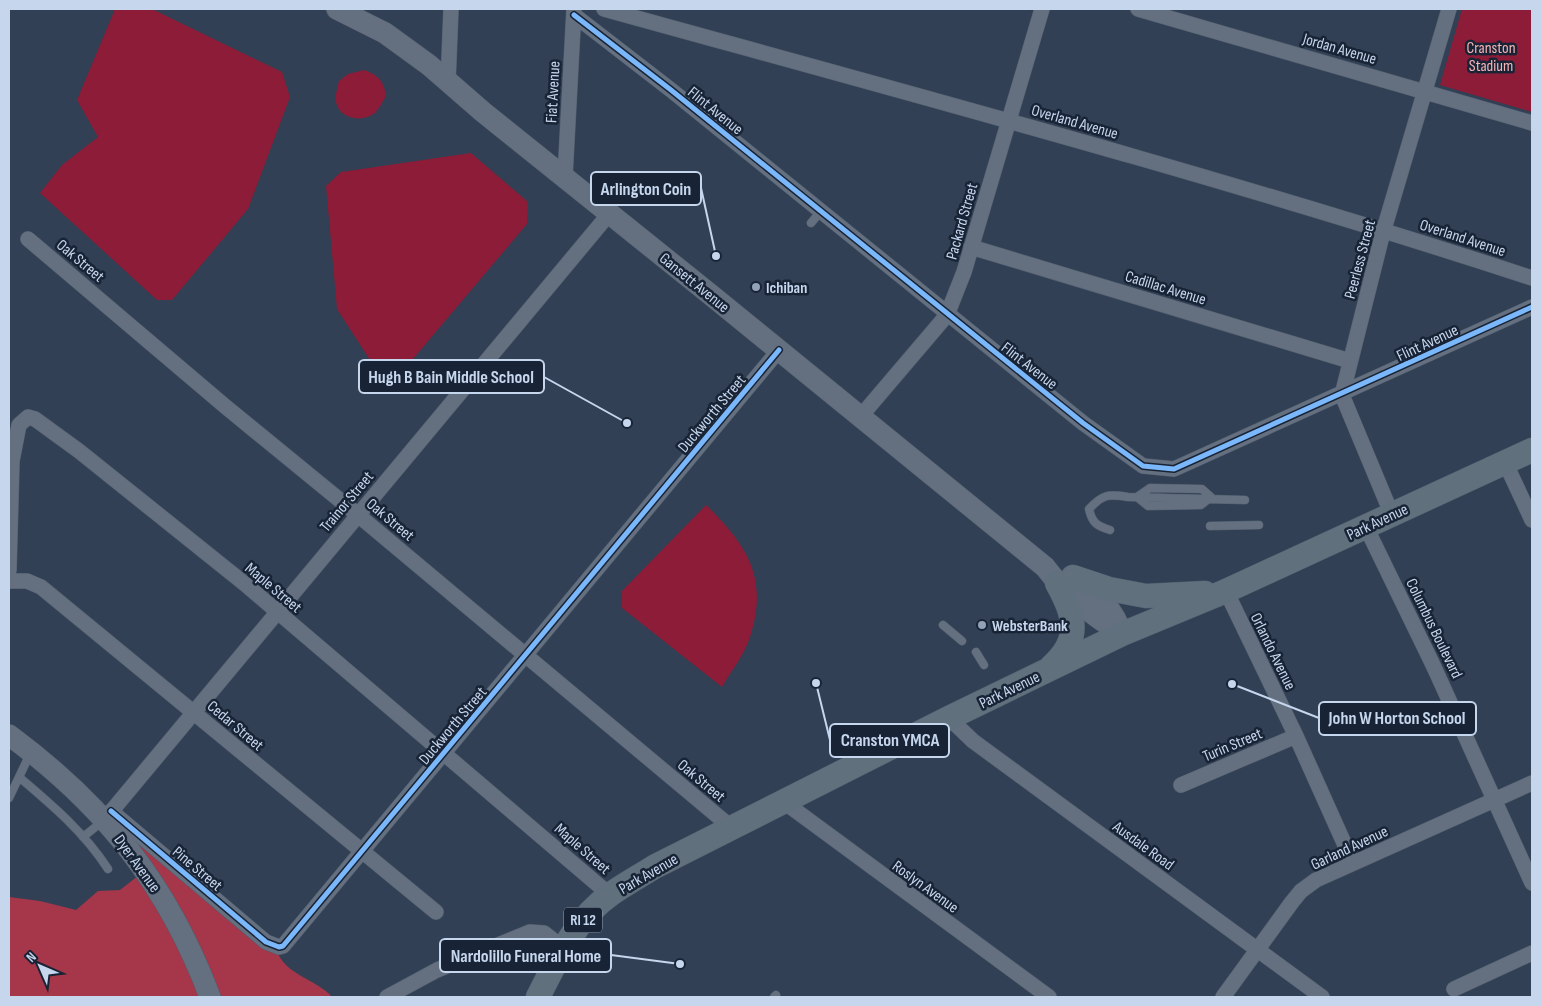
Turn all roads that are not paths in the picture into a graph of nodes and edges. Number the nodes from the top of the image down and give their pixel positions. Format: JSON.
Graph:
{"nodes":[{"id":1,"x":337,"y":9,"type":"edge"},
{"id":2,"x":451,"y":9,"type":"edge"},
{"id":3,"x":604,"y":9,"type":"edge"},
{"id":4,"x":1042,"y":9,"type":"edge"},
{"id":5,"x":1138,"y":9,"type":"edge"},
{"id":6,"x":1449,"y":9,"type":"edge"},
{"id":7,"x":574,"y":12,"type":"edge"},
{"id":8,"x":448,"y":83,"type":"junction"},
{"id":9,"x":1426,"y":91,"type":"junction"},
{"id":10,"x":1010,"y":121,"type":"junction"},
{"id":11,"x":1532,"y":124,"type":"edge"},
{"id":12,"x":565,"y":177,"type":"junction"},
{"id":13,"x":609,"y":214,"type":"junction"},
{"id":14,"x":1384,"y":229,"type":"junction"},
{"id":15,"x":28,"y":239,"type":"dead end"},
{"id":16,"x":971,"y":247,"type":"junction"},
{"id":17,"x":1532,"y":278,"type":"edge"},
{"id":18,"x":1532,"y":307,"type":"edge"},
{"id":19,"x":947,"y":315,"type":"junction"},
{"id":20,"x":780,"y":350,"type":"junction"},
{"id":21,"x":1350,"y":361,"type":"junction"},
{"id":22,"x":1342,"y":394,"type":"junction"},
{"id":23,"x":861,"y":416,"type":"junction"},
{"id":24,"x":1532,"y":450,"type":"edge"},
{"id":25,"x":1505,"y":462,"type":"junction"},
{"id":26,"x":1245,"y":500,"type":"dead end"},
{"id":27,"x":358,"y":514,"type":"junction"},
{"id":28,"x":1392,"y":515,"type":"junction"},
{"id":29,"x":1532,"y":520,"type":"edge"},
{"id":30,"x":1259,"y":525,"type":"dead end"},
{"id":31,"x":1210,"y":526,"type":"dead end"},
{"id":32,"x":1366,"y":527,"type":"junction"},
{"id":33,"x":1110,"y":530,"type":"dead end"},
{"id":34,"x":9,"y":570,"type":"edge"},
{"id":35,"x":1058,"y":576,"type":"junction"},
{"id":36,"x":9,"y":580,"type":"edge"},
{"id":37,"x":1226,"y":591,"type":"junction"},
{"id":38,"x":276,"y":611,"type":"junction"},
{"id":39,"x":943,"y":626,"type":"dead end"},
{"id":40,"x":1122,"y":634,"type":"junction"},
{"id":41,"x":962,"y":641,"type":"dead end"},
{"id":42,"x":976,"y":652,"type":"dead end"},
{"id":43,"x":527,"y":655,"type":"junction"},
{"id":44,"x":984,"y":665,"type":"dead end"},
{"id":45,"x":1046,"y":671,"type":"junction"},
{"id":46,"x":193,"y":712,"type":"junction"},
{"id":47,"x":949,"y":718,"type":"junction"},
{"id":48,"x":9,"y":735,"type":"edge"},
{"id":49,"x":1296,"y":736,"type":"junction"},
{"id":50,"x":31,"y":752,"type":"junction"},
{"id":51,"x":445,"y":752,"type":"junction"},
{"id":52,"x":19,"y":776,"type":"junction"},
{"id":53,"x":1532,"y":783,"type":"edge"},
{"id":54,"x":1181,"y":785,"type":"dead end"},
{"id":55,"x":9,"y":798,"type":"edge"},
{"id":56,"x":1494,"y":800,"type":"junction"},
{"id":57,"x":784,"y":802,"type":"junction"},
{"id":58,"x":108,"y":815,"type":"junction"},
{"id":59,"x":732,"y":828,"type":"junction"},
{"id":60,"x":83,"y":837,"type":"junction"},
{"id":61,"x":362,"y":853,"type":"junction"},
{"id":62,"x":1353,"y":863,"type":"junction"},
{"id":63,"x":108,"y":869,"type":"dead end"},
{"id":64,"x":1532,"y":883,"type":"edge"},
{"id":65,"x":610,"y":894,"type":"junction"},
{"id":66,"x":436,"y":912,"type":"dead end"},
{"id":67,"x":274,"y":946,"type":"joint"},
{"id":68,"x":563,"y":948,"type":"junction"},
{"id":69,"x":1258,"y":950,"type":"junction"},
{"id":70,"x":1532,"y":953,"type":"edge"},
{"id":71,"x":1454,"y":989,"type":"dead end"},
{"id":72,"x":210,"y":997,"type":"edge"},
{"id":73,"x":387,"y":997,"type":"edge"},
{"id":74,"x":538,"y":997,"type":"edge"},
{"id":75,"x":1049,"y":997,"type":"edge"},
{"id":76,"x":1223,"y":997,"type":"edge"},
{"id":77,"x":1322,"y":997,"type":"edge"}],
"edges":[{"from":1,"to":8,"type":"main road","name":"Gansett Avenue"},
{"from":2,"to":8,"type":"street"},
{"from":3,"to":10,"type":"street","name":"Overland Avenue"},
{"from":4,"to":10,"type":"street","name":"Packard Street"},
{"from":5,"to":9,"type":"street","name":"Jordan Avenue"},
{"from":6,"to":9,"type":"street","name":"Peerless Street"},
{"from":7,"to":12,"type":"street","name":"Fiat Avenue"},
{"from":7,"to":19,"type":"street","name":"Flint Avenue"},
{"from":8,"to":12,"type":"main road","name":"Gansett Avenue"},
{"from":9,"to":11,"type":"street","name":"Jordan Avenue"},
{"from":9,"to":14,"type":"street","name":"Peerless Street"},
{"from":10,"to":14,"type":"street","name":"Overland Avenue"},
{"from":10,"to":16,"type":"street","name":"Packard Street"},
{"from":12,"to":13,"type":"main road","name":"Gansett Avenue"},
{"from":13,"to":20,"type":"main road","name":"Gansett Avenue"},
{"from":13,"to":27,"type":"street","name":"Trainor Street"},
{"from":14,"to":17,"type":"street","name":"Overland Avenue"},
{"from":14,"to":21,"type":"street","name":"Peerless Street"},
{"from":15,"to":27,"type":"street","name":"Oak Street"},
{"from":16,"to":19,"type":"street","name":"Packard Street"},
{"from":16,"to":21,"type":"street","name":"Cadillac Avenue"},
{"from":18,"to":22,"type":"street","name":"Flint Avenue"},
{"from":19,"to":22,"type":"street","name":"Flint Avenue"},
{"from":19,"to":23,"type":"street","name":"Packard Street"},
{"from":20,"to":23,"type":"main road","name":"Gansett Avenue"},
{"from":20,"to":43,"type":"street","name":"Duckworth Street"},
{"from":21,"to":22,"type":"street","name":"Peerless Street"},
{"from":22,"to":28,"type":"street"},
{"from":23,"to":35,"type":"main road","name":"Gansett Avenue"},
{"from":24,"to":25,"type":"main road","name":"Park Avenue","number":"RI 12"},
{"from":25,"to":28,"type":"main road","name":"Park Avenue","number":"RI 12"},
{"from":25,"to":29,"type":"street"},
{"from":26,"to":33,"type":"lane"},
{"from":27,"to":38,"type":"street","name":"Trainor Street"},
{"from":27,"to":43,"type":"street","name":"Oak Street"},
{"from":28,"to":32,"type":"main road","name":"Park Avenue","number":"RI 12"},
{"from":30,"to":31,"type":"lane"},
{"from":32,"to":37,"type":"main road","name":"Park Avenue","number":"RI 12"},
{"from":32,"to":56,"type":"street","name":"Columbus Boulevard"},
{"from":34,"to":38,"type":"street","name":"Maple Street"},
{"from":35,"to":37,"type":"main road"},
{"from":35,"to":40,"type":"main road","name":"Gansett Avenue"},
{"from":35,"to":45,"type":"main road"},
{"from":36,"to":46,"type":"street","name":"Cedar Street"},
{"from":37,"to":40,"type":"main road","name":"Park Avenue","number":"RI 12"},
{"from":37,"to":49,"type":"street","name":"Orlando Avenue"},
{"from":38,"to":46,"type":"street","name":"Trainor Street"},
{"from":38,"to":51,"type":"street","name":"Maple Street"},
{"from":39,"to":41,"type":"lane"},
{"from":40,"to":45,"type":"main road","name":"Park Avenue","number":"RI 12"},
{"from":42,"to":44,"type":"lane"},
{"from":43,"to":51,"type":"street","name":"Duckworth Street"},
{"from":43,"to":59,"type":"street","name":"Oak Street"},
{"from":45,"to":47,"type":"main road","name":"Park Avenue","number":"RI 12"},
{"from":46,"to":58,"type":"street","name":"Trainor Street"},
{"from":46,"to":61,"type":"street","name":"Cedar Street"},
{"from":47,"to":57,"type":"main road","name":"Park Avenue","number":"RI 12"},
{"from":47,"to":69,"type":"street","name":"Ausdale Road"},
{"from":48,"to":50,"type":"main road","name":"Dyer Avenue"},
{"from":49,"to":54,"type":"street","name":"Turin Street"},
{"from":49,"to":62,"type":"street","name":"Orlando Avenue"},
{"from":50,"to":52,"type":"lane"},
{"from":50,"to":58,"type":"main road","name":"Dyer Avenue"},
{"from":51,"to":61,"type":"street","name":"Duckworth Street"},
{"from":51,"to":65,"type":"street","name":"Maple Street"},
{"from":52,"to":55,"type":"lane"},
{"from":52,"to":60,"type":"lane"},
{"from":53,"to":56,"type":"street","name":"Garland Avenue"},
{"from":56,"to":62,"type":"street","name":"Garland Avenue"},
{"from":56,"to":64,"type":"street","name":"Columbus Boulevard"},
{"from":57,"to":59,"type":"main road","name":"Park Avenue","number":"RI 12"},
{"from":57,"to":75,"type":"street","name":"Roslyn Avenue"},
{"from":58,"to":60,"type":"lane"},
{"from":58,"to":67,"type":"street","name":"Pine Street"},
{"from":58,"to":72,"type":"main road","name":"Dyer Avenue"},
{"from":59,"to":65,"type":"main road","name":"Park Avenue","number":"RI 12"},
{"from":60,"to":63,"type":"lane"},
{"from":61,"to":66,"type":"street","name":"Cedar Street"},
{"from":61,"to":67,"type":"street","name":"Duckworth Street"},
{"from":62,"to":69,"type":"street","name":"Garland Avenue"},
{"from":65,"to":68,"type":"main road","name":"Park Avenue","number":"RI 12"},
{"from":68,"to":73,"type":"street"},
{"from":68,"to":74,"type":"main road","name":"Park Avenue","number":"RI 12"},
{"from":69,"to":76,"type":"street","name":"Garland Avenue"},
{"from":69,"to":77,"type":"street","name":"Ausdale Road"},
{"from":70,"to":71,"type":"street"}]}
